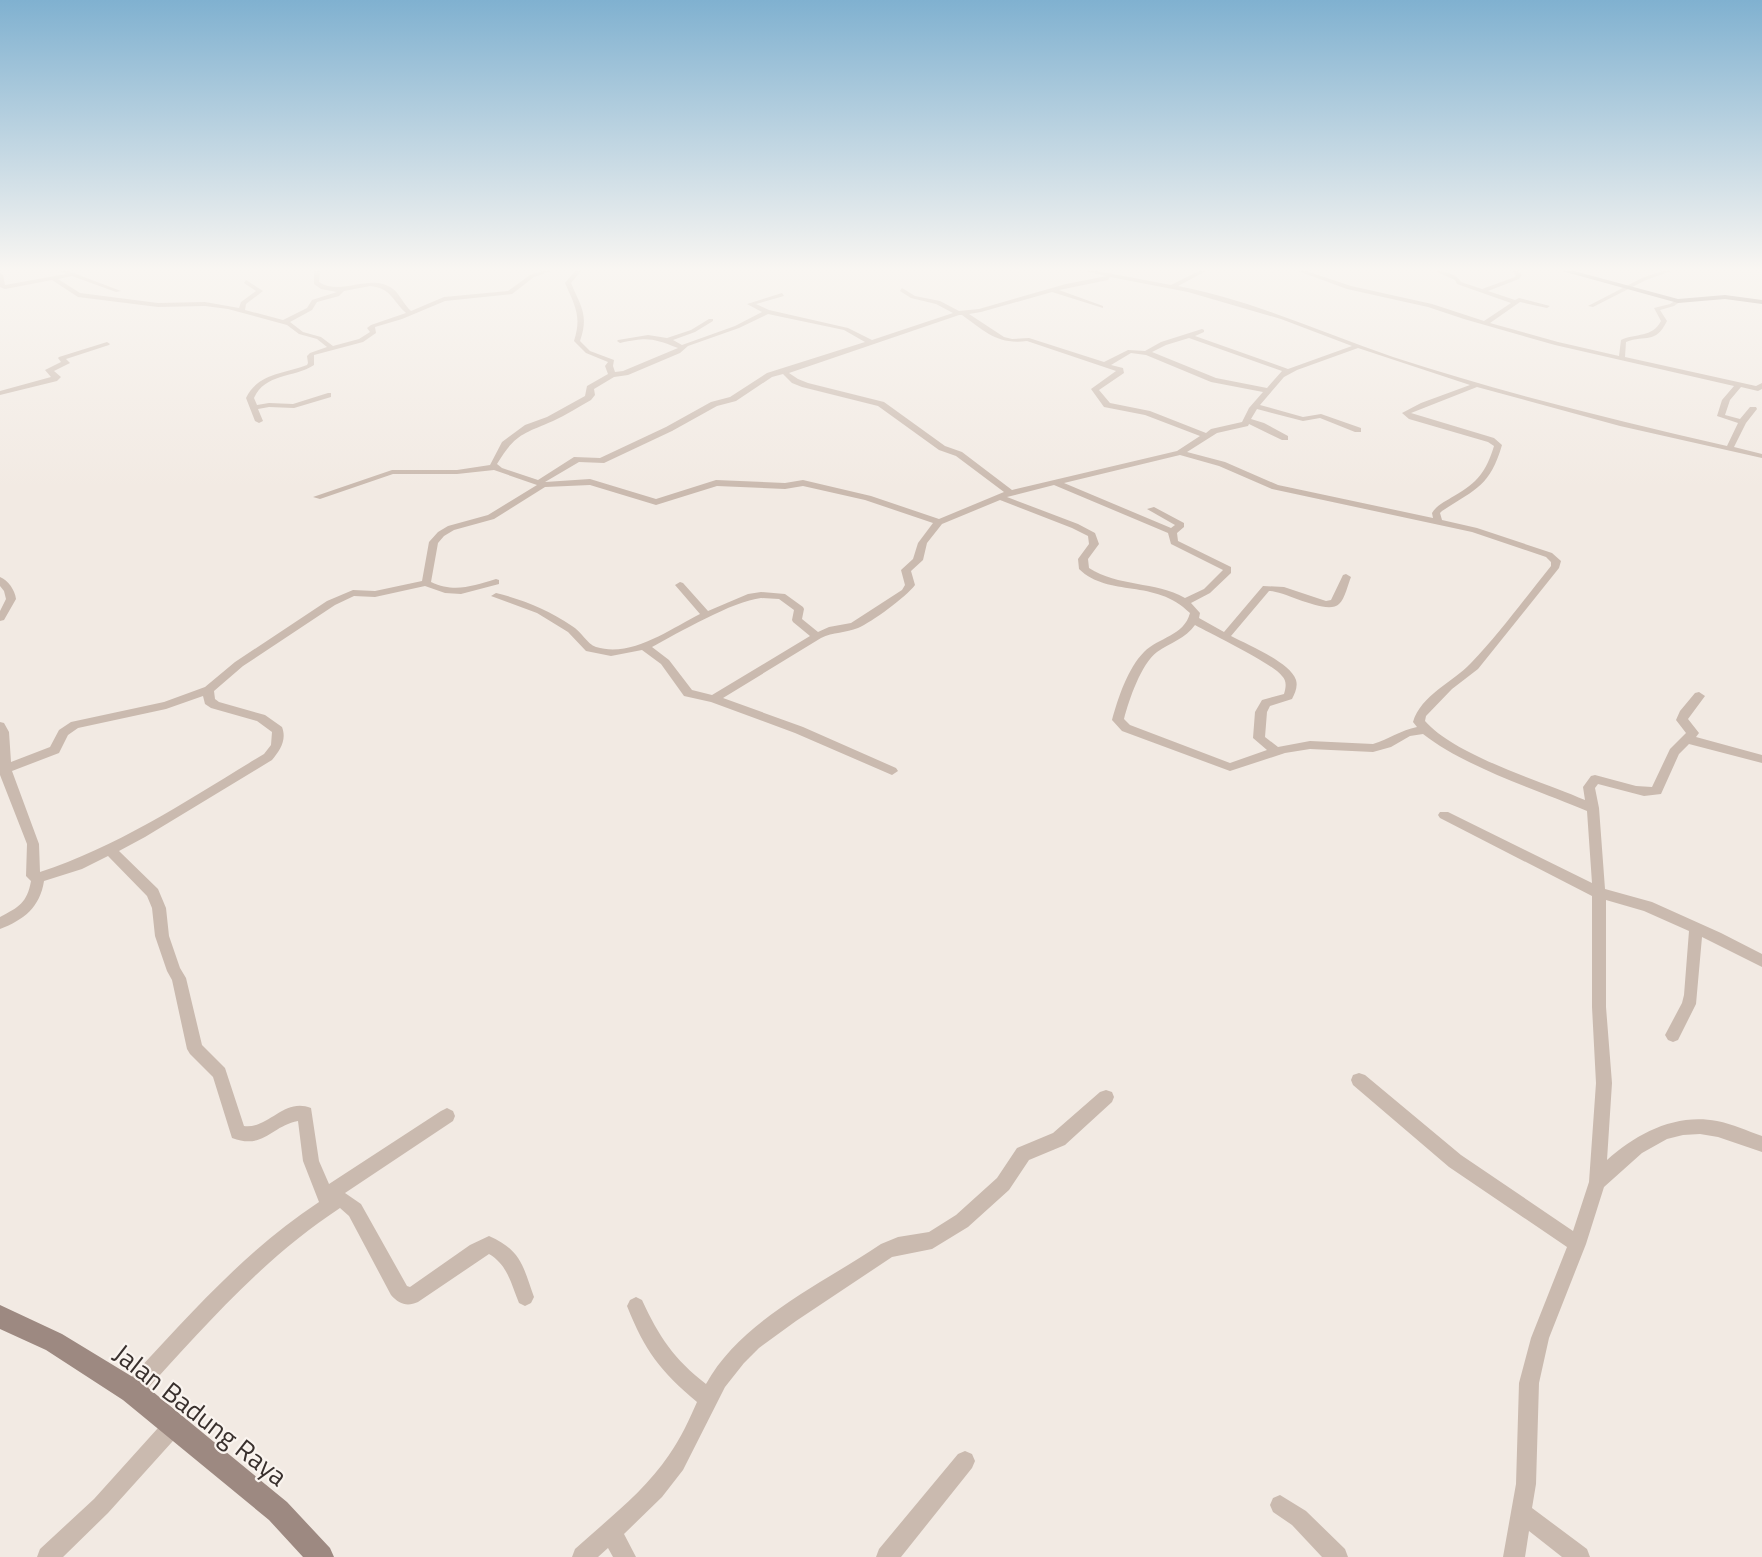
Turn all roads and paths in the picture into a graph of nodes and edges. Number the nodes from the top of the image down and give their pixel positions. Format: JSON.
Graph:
{"nodes":[{"id":1,"x":107,"y":344,"type":"dead end"},
{"id":2,"x":327,"y":344,"type":"edge"},
{"id":3,"x":345,"y":344,"type":"edge"},
{"id":4,"x":580,"y":344,"type":"edge"},
{"id":5,"x":676,"y":344,"type":"edge"},
{"id":6,"x":692,"y":344,"type":"edge"},
{"id":7,"x":866,"y":344,"type":"edge"},
{"id":8,"x":1041,"y":344,"type":"edge"},
{"id":9,"x":1163,"y":344,"type":"edge"},
{"id":10,"x":1211,"y":344,"type":"edge"},
{"id":11,"x":1352,"y":344,"type":"edge"},
{"id":12,"x":1560,"y":344,"type":"edge"},
{"id":13,"x":1623,"y":344,"type":"edge"},
{"id":14,"x":1358,"y":346,"type":"junction"},
{"id":15,"x":331,"y":347,"type":"junction"},
{"id":16,"x":683,"y":347,"type":"junction"},
{"id":17,"x":1147,"y":353,"type":"junction"},
{"id":18,"x":1623,"y":357,"type":"junction"},
{"id":19,"x":1105,"y":365,"type":"junction"},
{"id":20,"x":1288,"y":371,"type":"junction"},
{"id":21,"x":784,"y":372,"type":"junction"},
{"id":22,"x":612,"y":375,"type":"junction"},
{"id":23,"x":1476,"y":385,"type":"junction"},
{"id":24,"x":1739,"y":385,"type":"junction"},
{"id":25,"x":1761,"y":388,"type":"edge"},
{"id":26,"x":1267,"y":390,"type":"junction"},
{"id":27,"x":0,"y":393,"type":"edge"},
{"id":28,"x":328,"y":395,"type":"dead end"},
{"id":29,"x":1255,"y":406,"type":"junction"},
{"id":30,"x":254,"y":408,"type":"junction"},
{"id":31,"x":1753,"y":409,"type":"dead end"},
{"id":32,"x":1249,"y":421,"type":"junction"},
{"id":33,"x":259,"y":422,"type":"dead end"},
{"id":34,"x":1742,"y":422,"type":"junction"},
{"id":35,"x":1358,"y":430,"type":"dead end"},
{"id":36,"x":1207,"y":436,"type":"junction"},
{"id":37,"x":1285,"y":438,"type":"dead end"},
{"id":38,"x":1730,"y":448,"type":"junction"},
{"id":39,"x":1180,"y":453,"type":"junction"},
{"id":40,"x":1762,"y":456,"type":"edge"},
{"id":41,"x":496,"y":468,"type":"junction"},
{"id":42,"x":1056,"y":483,"type":"junction"},
{"id":43,"x":540,"y":484,"type":"junction"},
{"id":44,"x":1005,"y":495,"type":"junction"},
{"id":45,"x":317,"y":497,"type":"dead end"},
{"id":46,"x":1151,"y":508,"type":"dead end"},
{"id":47,"x":939,"y":522,"type":"junction"},
{"id":48,"x":1438,"y":522,"type":"junction"},
{"id":49,"x":1172,"y":531,"type":"junction"},
{"id":50,"x":1346,"y":577,"type":"dead end"},
{"id":51,"x":0,"y":580,"type":"edge"},
{"id":52,"x":496,"y":582,"type":"dead end"},
{"id":53,"x":426,"y":583,"type":"junction"},
{"id":54,"x":680,"y":585,"type":"dead end"},
{"id":55,"x":496,"y":596,"type":"dead end"},
{"id":56,"x":1185,"y":602,"type":"junction"},
{"id":57,"x":706,"y":615,"type":"junction"},
{"id":58,"x":0,"y":618,"type":"edge"},
{"id":59,"x":1194,"y":620,"type":"junction"},
{"id":60,"x":817,"y":636,"type":"junction"},
{"id":61,"x":1226,"y":636,"type":"junction"},
{"id":62,"x":646,"y":646,"type":"junction"},
{"id":63,"x":209,"y":690,"type":"junction"},
{"id":64,"x":1699,"y":696,"type":"dead end"},
{"id":65,"x":714,"y":699,"type":"junction"},
{"id":66,"x":0,"y":726,"type":"edge"},
{"id":67,"x":1424,"y":730,"type":"junction"},
{"id":68,"x":1687,"y":739,"type":"junction"},
{"id":69,"x":1276,"y":751,"type":"junction"},
{"id":70,"x":1762,"y":759,"type":"edge"},
{"id":71,"x":3,"y":770,"type":"edge"},
{"id":72,"x":892,"y":771,"type":"dead end"},
{"id":73,"x":1593,"y":808,"type":"junction"},
{"id":74,"x":1444,"y":815,"type":"dead end"},
{"id":75,"x":110,"y":850,"type":"junction"},
{"id":76,"x":38,"y":878,"type":"junction"},
{"id":77,"x":1599,"y":893,"type":"junction"},
{"id":78,"x":0,"y":923,"type":"edge"},
{"id":79,"x":1696,"y":928,"type":"junction"},
{"id":80,"x":1762,"y":961,"type":"edge"},
{"id":81,"x":1673,"y":1035,"type":"dead end"},
{"id":82,"x":1359,"y":1080,"type":"dead end"},
{"id":83,"x":1106,"y":1097,"type":"dead end"},
{"id":84,"x":447,"y":1116,"type":"dead end"},
{"id":85,"x":1762,"y":1144,"type":"edge"},
{"id":86,"x":1597,"y":1182,"type":"junction"},
{"id":87,"x":327,"y":1201,"type":"junction"},
{"id":88,"x":1577,"y":1244,"type":"junction"},
{"id":89,"x":525,"y":1297,"type":"dead end"},
{"id":90,"x":636,"y":1306,"type":"dead end"},
{"id":91,"x":0,"y":1317,"type":"edge"},
{"id":92,"x":132,"y":1391,"type":"junction"},
{"id":93,"x":709,"y":1399,"type":"junction"},
{"id":94,"x":174,"y":1425,"type":"junction"},
{"id":95,"x":965,"y":1461,"type":"dead end"},
{"id":96,"x":1280,"y":1505,"type":"dead end"},
{"id":97,"x":1521,"y":1512,"type":"junction"},
{"id":98,"x":610,"y":1531,"type":"junction"},
{"id":99,"x":48,"y":1557,"type":"edge"},
{"id":100,"x":321,"y":1557,"type":"edge"},
{"id":101,"x":583,"y":1557,"type":"edge"},
{"id":102,"x":625,"y":1557,"type":"edge"},
{"id":103,"x":887,"y":1557,"type":"edge"},
{"id":104,"x":1337,"y":1557,"type":"edge"},
{"id":105,"x":1514,"y":1557,"type":"edge"},
{"id":106,"x":1579,"y":1557,"type":"edge"}],
"edges":[{"from":1,"to":27,"type":"street"},
{"from":2,"to":15,"type":"street"},
{"from":3,"to":15,"type":"street"},
{"from":4,"to":22,"type":"street"},
{"from":5,"to":16,"type":"street"},
{"from":6,"to":16,"type":"street"},
{"from":7,"to":21,"type":"street"},
{"from":8,"to":19,"type":"street"},
{"from":9,"to":17,"type":"street"},
{"from":10,"to":20,"type":"street"},
{"from":11,"to":14,"type":"street"},
{"from":12,"to":18,"type":"street"},
{"from":13,"to":18,"type":"street"},
{"from":14,"to":20,"type":"street"},
{"from":14,"to":23,"type":"street"},
{"from":15,"to":30,"type":"street"},
{"from":16,"to":22,"type":"street"},
{"from":17,"to":19,"type":"street"},
{"from":17,"to":26,"type":"street"},
{"from":18,"to":24,"type":"street"},
{"from":19,"to":36,"type":"street"},
{"from":20,"to":26,"type":"street"},
{"from":21,"to":43,"type":"street"},
{"from":21,"to":44,"type":"street"},
{"from":22,"to":41,"type":"street"},
{"from":23,"to":38,"type":"street"},
{"from":23,"to":48,"type":"street"},
{"from":24,"to":25,"type":"street"},
{"from":24,"to":34,"type":"street"},
{"from":26,"to":29,"type":"street"},
{"from":28,"to":30,"type":"street"},
{"from":29,"to":32,"type":"street"},
{"from":29,"to":35,"type":"street"},
{"from":30,"to":33,"type":"street"},
{"from":31,"to":34,"type":"street"},
{"from":32,"to":36,"type":"street"},
{"from":32,"to":37,"type":"street"},
{"from":34,"to":38,"type":"street"},
{"from":36,"to":39,"type":"street"},
{"from":38,"to":40,"type":"street"},
{"from":39,"to":42,"type":"street"},
{"from":39,"to":48,"type":"street"},
{"from":41,"to":43,"type":"street"},
{"from":41,"to":45,"type":"street"},
{"from":42,"to":44,"type":"street"},
{"from":42,"to":49,"type":"street"},
{"from":43,"to":47,"type":"street"},
{"from":43,"to":53,"type":"street"},
{"from":44,"to":47,"type":"street"},
{"from":44,"to":56,"type":"street"},
{"from":46,"to":49,"type":"street"},
{"from":47,"to":60,"type":"street"},
{"from":48,"to":67,"type":"street"},
{"from":49,"to":56,"type":"street"},
{"from":50,"to":61,"type":"street"},
{"from":51,"to":58,"type":"street"},
{"from":52,"to":53,"type":"street"},
{"from":53,"to":63,"type":"street"},
{"from":54,"to":57,"type":"street"},
{"from":55,"to":62,"type":"street"},
{"from":56,"to":59,"type":"street"},
{"from":57,"to":60,"type":"street"},
{"from":57,"to":62,"type":"street"},
{"from":59,"to":61,"type":"street"},
{"from":59,"to":69,"type":"street"},
{"from":60,"to":65,"type":"street"},
{"from":61,"to":69,"type":"street"},
{"from":62,"to":65,"type":"street"},
{"from":63,"to":71,"type":"street"},
{"from":63,"to":75,"type":"street"},
{"from":64,"to":68,"type":"street"},
{"from":65,"to":72,"type":"street"},
{"from":66,"to":71,"type":"street"},
{"from":67,"to":69,"type":"street"},
{"from":67,"to":73,"type":"street"},
{"from":68,"to":70,"type":"street"},
{"from":68,"to":73,"type":"street"},
{"from":71,"to":76,"type":"street"},
{"from":73,"to":77,"type":"street"},
{"from":74,"to":77,"type":"street"},
{"from":75,"to":76,"type":"street"},
{"from":75,"to":87,"type":"street"},
{"from":76,"to":78,"type":"street"},
{"from":77,"to":79,"type":"street"},
{"from":77,"to":86,"type":"street"},
{"from":79,"to":80,"type":"street"},
{"from":79,"to":81,"type":"street"},
{"from":82,"to":88,"type":"street"},
{"from":83,"to":93,"type":"street"},
{"from":84,"to":87,"type":"street"},
{"from":85,"to":86,"type":"street"},
{"from":86,"to":88,"type":"street"},
{"from":87,"to":89,"type":"street"},
{"from":87,"to":92,"type":"street"},
{"from":88,"to":97,"type":"street"},
{"from":90,"to":93,"type":"street"},
{"from":91,"to":92,"type":"street","name":"Jalan Badung Raya"},
{"from":92,"to":94,"type":"street","name":"Jalan Badung Raya"},
{"from":93,"to":98,"type":"street"},
{"from":94,"to":99,"type":"street"},
{"from":94,"to":100,"type":"street","name":"Jalan Badung Raya"},
{"from":95,"to":103,"type":"street"},
{"from":96,"to":104,"type":"street"},
{"from":97,"to":105,"type":"street"},
{"from":97,"to":106,"type":"street"},
{"from":98,"to":101,"type":"street"},
{"from":98,"to":102,"type":"street"}]}
